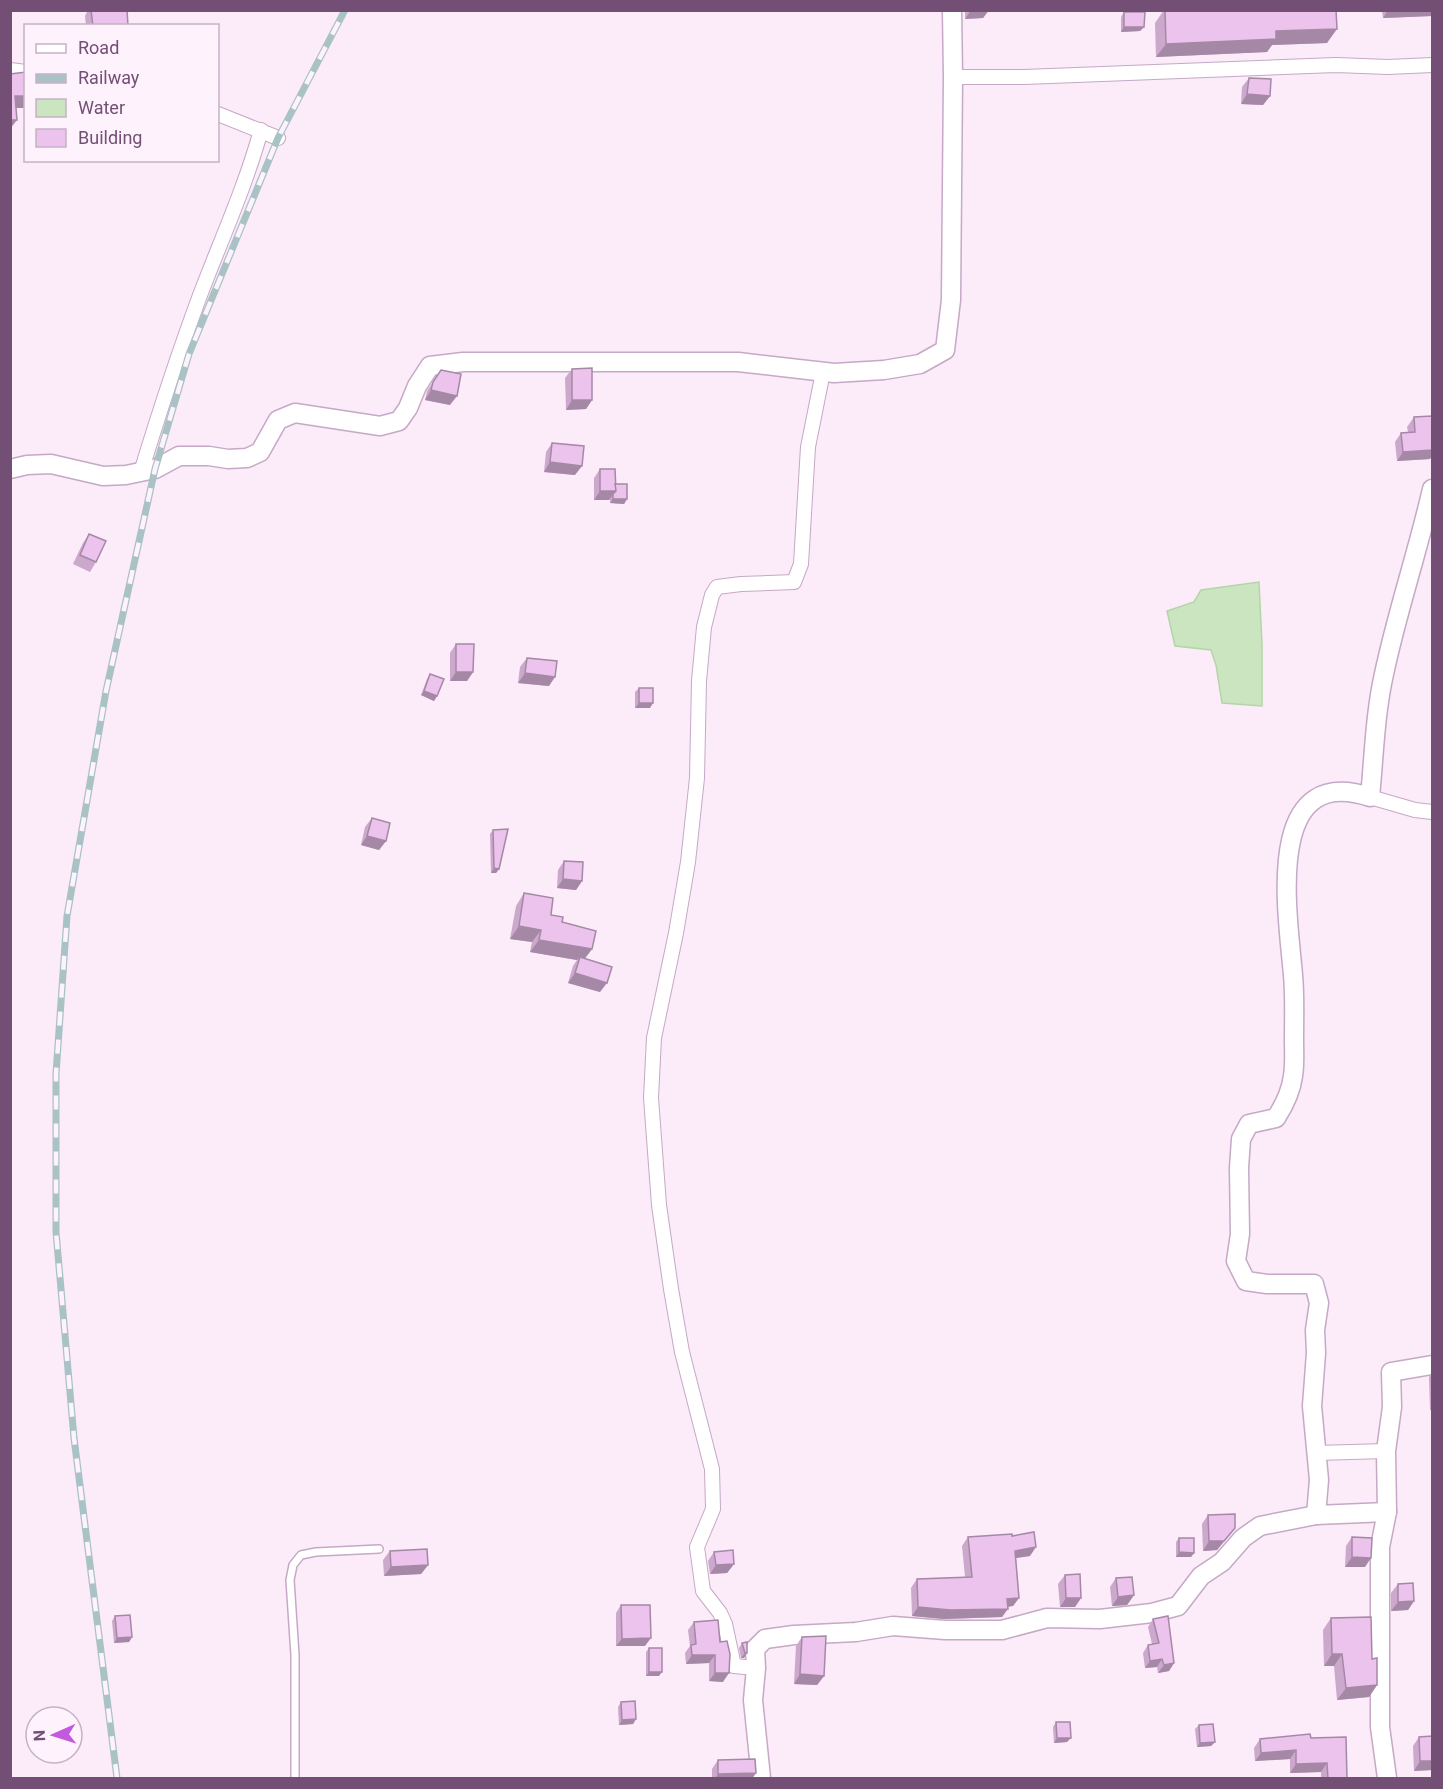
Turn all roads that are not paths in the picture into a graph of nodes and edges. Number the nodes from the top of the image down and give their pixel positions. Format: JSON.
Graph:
{"nodes":[{"id":1,"x":952,"y":10,"type":"edge"},
{"id":2,"x":1432,"y":65,"type":"edge"},
{"id":3,"x":953,"y":77,"type":"junction"},
{"id":4,"x":219,"y":114,"type":"edge"},
{"id":5,"x":261,"y":130,"type":"junction"},
{"id":6,"x":278,"y":138,"type":"dead end"},
{"id":7,"x":823,"y":372,"type":"junction"},
{"id":8,"x":10,"y":469,"type":"edge"},
{"id":9,"x":141,"y":472,"type":"junction"},
{"id":10,"x":1432,"y":489,"type":"edge"},
{"id":11,"x":1370,"y":797,"type":"junction"},
{"id":12,"x":1432,"y":812,"type":"edge"},
{"id":13,"x":1432,"y":1365,"type":"edge"},
{"id":14,"x":1386,"y":1451,"type":"junction"},
{"id":15,"x":1316,"y":1454,"type":"junction"},
{"id":16,"x":1387,"y":1512,"type":"junction"},
{"id":17,"x":1316,"y":1515,"type":"junction"},
{"id":18,"x":379,"y":1549,"type":"dead end"},
{"id":19,"x":756,"y":1668,"type":"junction"},
{"id":20,"x":295,"y":1779,"type":"edge"},
{"id":21,"x":761,"y":1779,"type":"edge"},
{"id":22,"x":1387,"y":1779,"type":"edge"}],
"edges":[{"from":1,"to":3,"type":"street"},
{"from":2,"to":3,"type":"street"},
{"from":3,"to":7,"type":"street"},
{"from":4,"to":5,"type":"street"},
{"from":5,"to":6,"type":"street"},
{"from":5,"to":9,"type":"street"},
{"from":7,"to":9,"type":"street"},
{"from":7,"to":19,"type":"street"},
{"from":8,"to":9,"type":"street"},
{"from":10,"to":11,"type":"street"},
{"from":11,"to":12,"type":"street"},
{"from":11,"to":15,"type":"street"},
{"from":13,"to":14,"type":"street"},
{"from":14,"to":15,"type":"street"},
{"from":14,"to":16,"type":"street"},
{"from":15,"to":17,"type":"street"},
{"from":16,"to":17,"type":"street"},
{"from":16,"to":22,"type":"street"},
{"from":17,"to":19,"type":"street"},
{"from":18,"to":20,"type":"lane"},
{"from":19,"to":21,"type":"street"}]}
